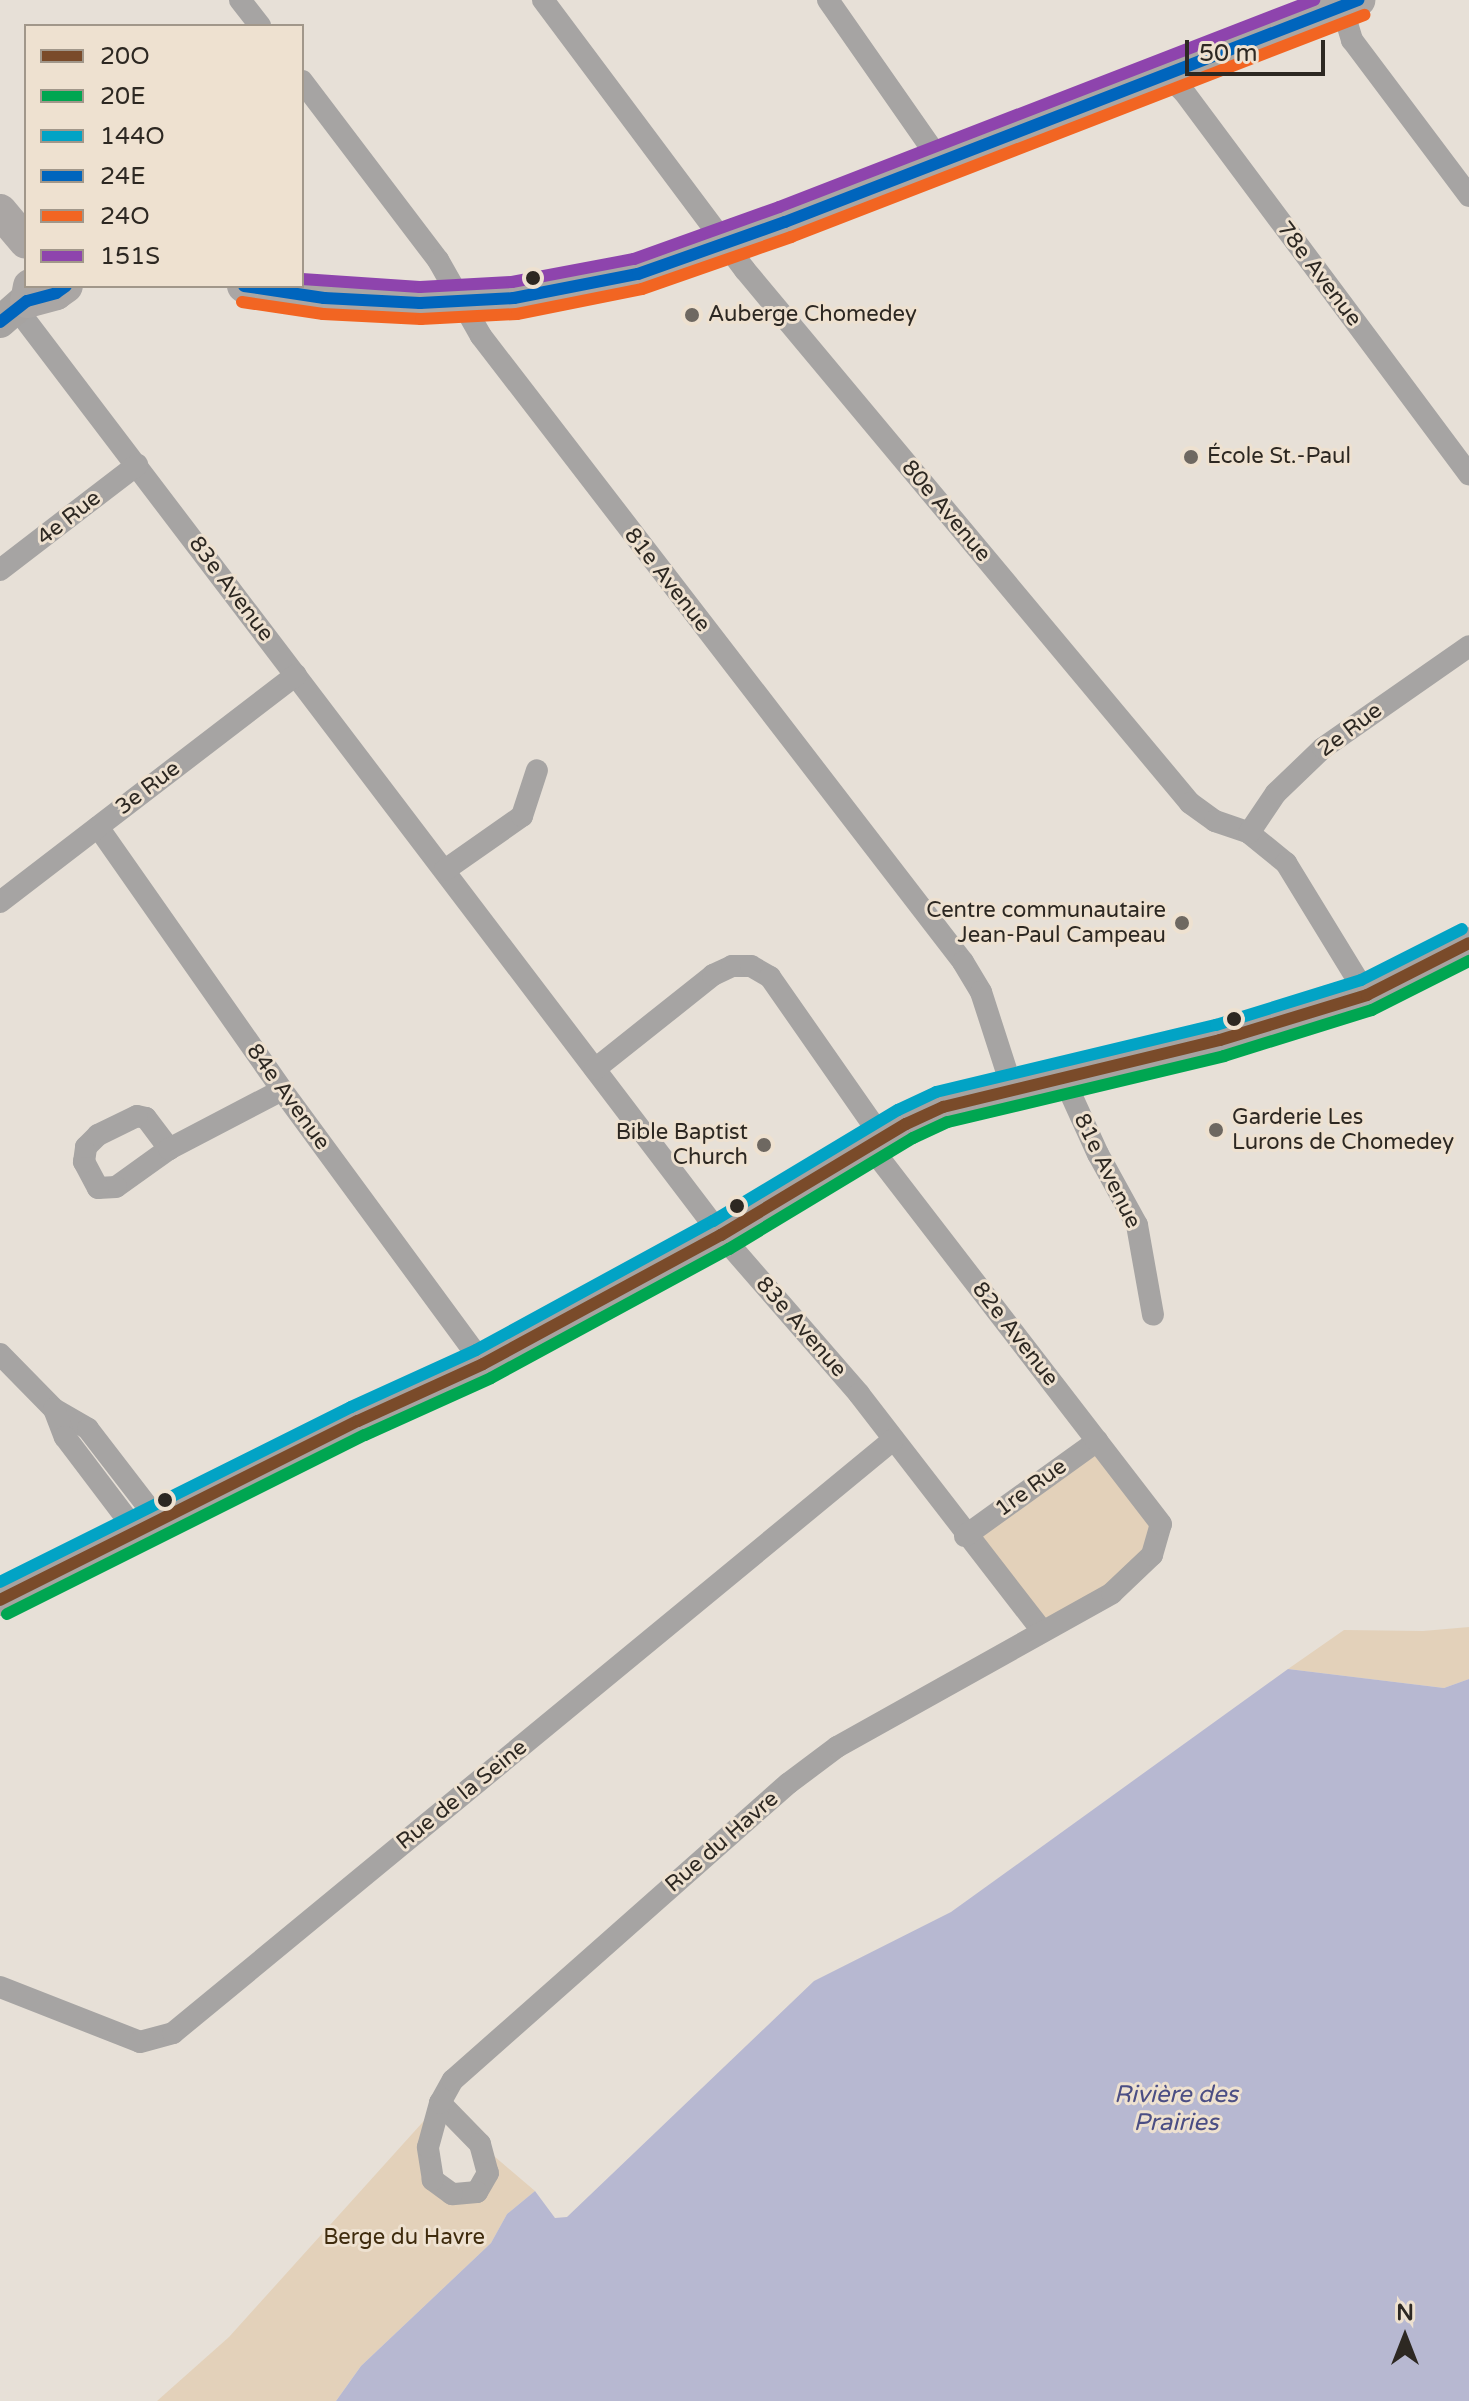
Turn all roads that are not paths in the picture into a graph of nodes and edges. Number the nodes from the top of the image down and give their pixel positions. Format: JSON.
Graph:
{"nodes":[{"id":1,"x":240,"y":0,"type":"edge"},
{"id":2,"x":543,"y":0,"type":"edge"},
{"id":3,"x":828,"y":0,"type":"edge"},
{"id":4,"x":1347,"y":2,"type":"edge"},
{"id":5,"x":258,"y":24,"type":"edge"},
{"id":6,"x":1166,"y":74,"type":"junction"},
{"id":7,"x":304,"y":84,"type":"edge"},
{"id":8,"x":941,"y":162,"type":"junction"},
{"id":9,"x":0,"y":193,"type":"edge"},
{"id":10,"x":1469,"y":196,"type":"edge"},
{"id":11,"x":24,"y":206,"type":"edge"},
{"id":12,"x":0,"y":211,"type":"edge"},
{"id":13,"x":24,"y":240,"type":"edge"},
{"id":14,"x":725,"y":245,"type":"junction"},
{"id":15,"x":63,"y":288,"type":"edge"},
{"id":16,"x":259,"y":288,"type":"edge"},
{"id":17,"x":23,"y":301,"type":"edge"},
{"id":18,"x":462,"y":301,"type":"junction"},
{"id":19,"x":137,"y":465,"type":"junction"},
{"id":20,"x":1469,"y":475,"type":"edge"},
{"id":21,"x":0,"y":570,"type":"edge"},
{"id":22,"x":1469,"y":646,"type":"edge"},
{"id":23,"x":296,"y":675,"type":"junction"},
{"id":24,"x":537,"y":770,"type":"dead end"},
{"id":25,"x":98,"y":827,"type":"junction"},
{"id":26,"x":1249,"y":833,"type":"junction"},
{"id":27,"x":445,"y":870,"type":"junction"},
{"id":28,"x":0,"y":902,"type":"edge"},
{"id":29,"x":1469,"y":943,"type":"edge"},
{"id":30,"x":1367,"y":995,"type":"junction"},
{"id":31,"x":595,"y":1069,"type":"junction"},
{"id":32,"x":1063,"y":1077,"type":"junction"},
{"id":33,"x":1012,"y":1088,"type":"junction"},
{"id":34,"x":282,"y":1090,"type":"junction"},
{"id":35,"x":874,"y":1140,"type":"junction"},
{"id":36,"x":169,"y":1149,"type":"dead end"},
{"id":37,"x":721,"y":1235,"type":"junction"},
{"id":38,"x":1153,"y":1315,"type":"dead end"},
{"id":39,"x":0,"y":1354,"type":"edge"},
{"id":40,"x":483,"y":1364,"type":"junction"},
{"id":41,"x":893,"y":1440,"type":"junction"},
{"id":42,"x":1097,"y":1441,"type":"junction"},
{"id":43,"x":1161,"y":1524,"type":"joint"},
{"id":44,"x":147,"y":1525,"type":"junction"},
{"id":45,"x":965,"y":1536,"type":"junction"},
{"id":46,"x":0,"y":1600,"type":"edge"},
{"id":47,"x":1042,"y":1631,"type":"junction"},
{"id":48,"x":0,"y":1987,"type":"edge"},
{"id":49,"x":440,"y":2103,"type":"dead end"}],
"edges":[{"from":1,"to":5,"type":"street"},
{"from":2,"to":14,"type":"street","name":"80e Avenue"},
{"from":3,"to":8,"type":"street"},
{"from":4,"to":6,"type":"main road"},
{"from":4,"to":10,"type":"street"},
{"from":6,"to":8,"type":"main road"},
{"from":6,"to":20,"type":"street","name":"78e Avenue"},
{"from":7,"to":18,"type":"street","name":"81e Avenue"},
{"from":8,"to":14,"type":"main road"},
{"from":9,"to":11,"type":"main road"},
{"from":12,"to":13,"type":"main road"},
{"from":14,"to":18,"type":"main road"},
{"from":14,"to":26,"type":"street","name":"80e Avenue"},
{"from":15,"to":17,"type":"main road"},
{"from":16,"to":18,"type":"main road"},
{"from":17,"to":19,"type":"street","name":"83e Avenue"},
{"from":18,"to":33,"type":"street","name":"81e Avenue"},
{"from":19,"to":21,"type":"street","name":"4e Rue"},
{"from":19,"to":23,"type":"street","name":"83e Avenue"},
{"from":22,"to":26,"type":"street","name":"2e Rue"},
{"from":23,"to":25,"type":"street","name":"3e Rue"},
{"from":23,"to":27,"type":"street","name":"83e Avenue"},
{"from":24,"to":27,"type":"street"},
{"from":25,"to":28,"type":"street","name":"3e Rue"},
{"from":25,"to":34,"type":"street","name":"84e Avenue"},
{"from":26,"to":30,"type":"street","name":"80e Avenue"},
{"from":27,"to":31,"type":"street","name":"83e Avenue"},
{"from":29,"to":30,"type":"street"},
{"from":30,"to":32,"type":"street"},
{"from":31,"to":35,"type":"street","name":"82e Avenue"},
{"from":31,"to":37,"type":"street","name":"83e Avenue"},
{"from":32,"to":33,"type":"street"},
{"from":32,"to":38,"type":"street","name":"81e Avenue"},
{"from":33,"to":35,"type":"street"},
{"from":34,"to":36,"type":"street"},
{"from":34,"to":40,"type":"street","name":"84e Avenue"},
{"from":35,"to":37,"type":"street"},
{"from":35,"to":42,"type":"street","name":"82e Avenue"},
{"from":37,"to":40,"type":"street"},
{"from":37,"to":41,"type":"street","name":"83e Avenue"},
{"from":39,"to":44,"type":"street"},
{"from":40,"to":44,"type":"street"},
{"from":41,"to":45,"type":"street","name":"83e Avenue"},
{"from":41,"to":48,"type":"street","name":"Rue de la Seine"},
{"from":42,"to":43,"type":"street","name":"82e Avenue"},
{"from":42,"to":45,"type":"street","name":"1re Rue"},
{"from":43,"to":47,"type":"street","name":"Rue du Havre"},
{"from":44,"to":46,"type":"street"},
{"from":45,"to":47,"type":"street","name":"83e Avenue"},
{"from":47,"to":49,"type":"street","name":"Rue du Havre"}]}
